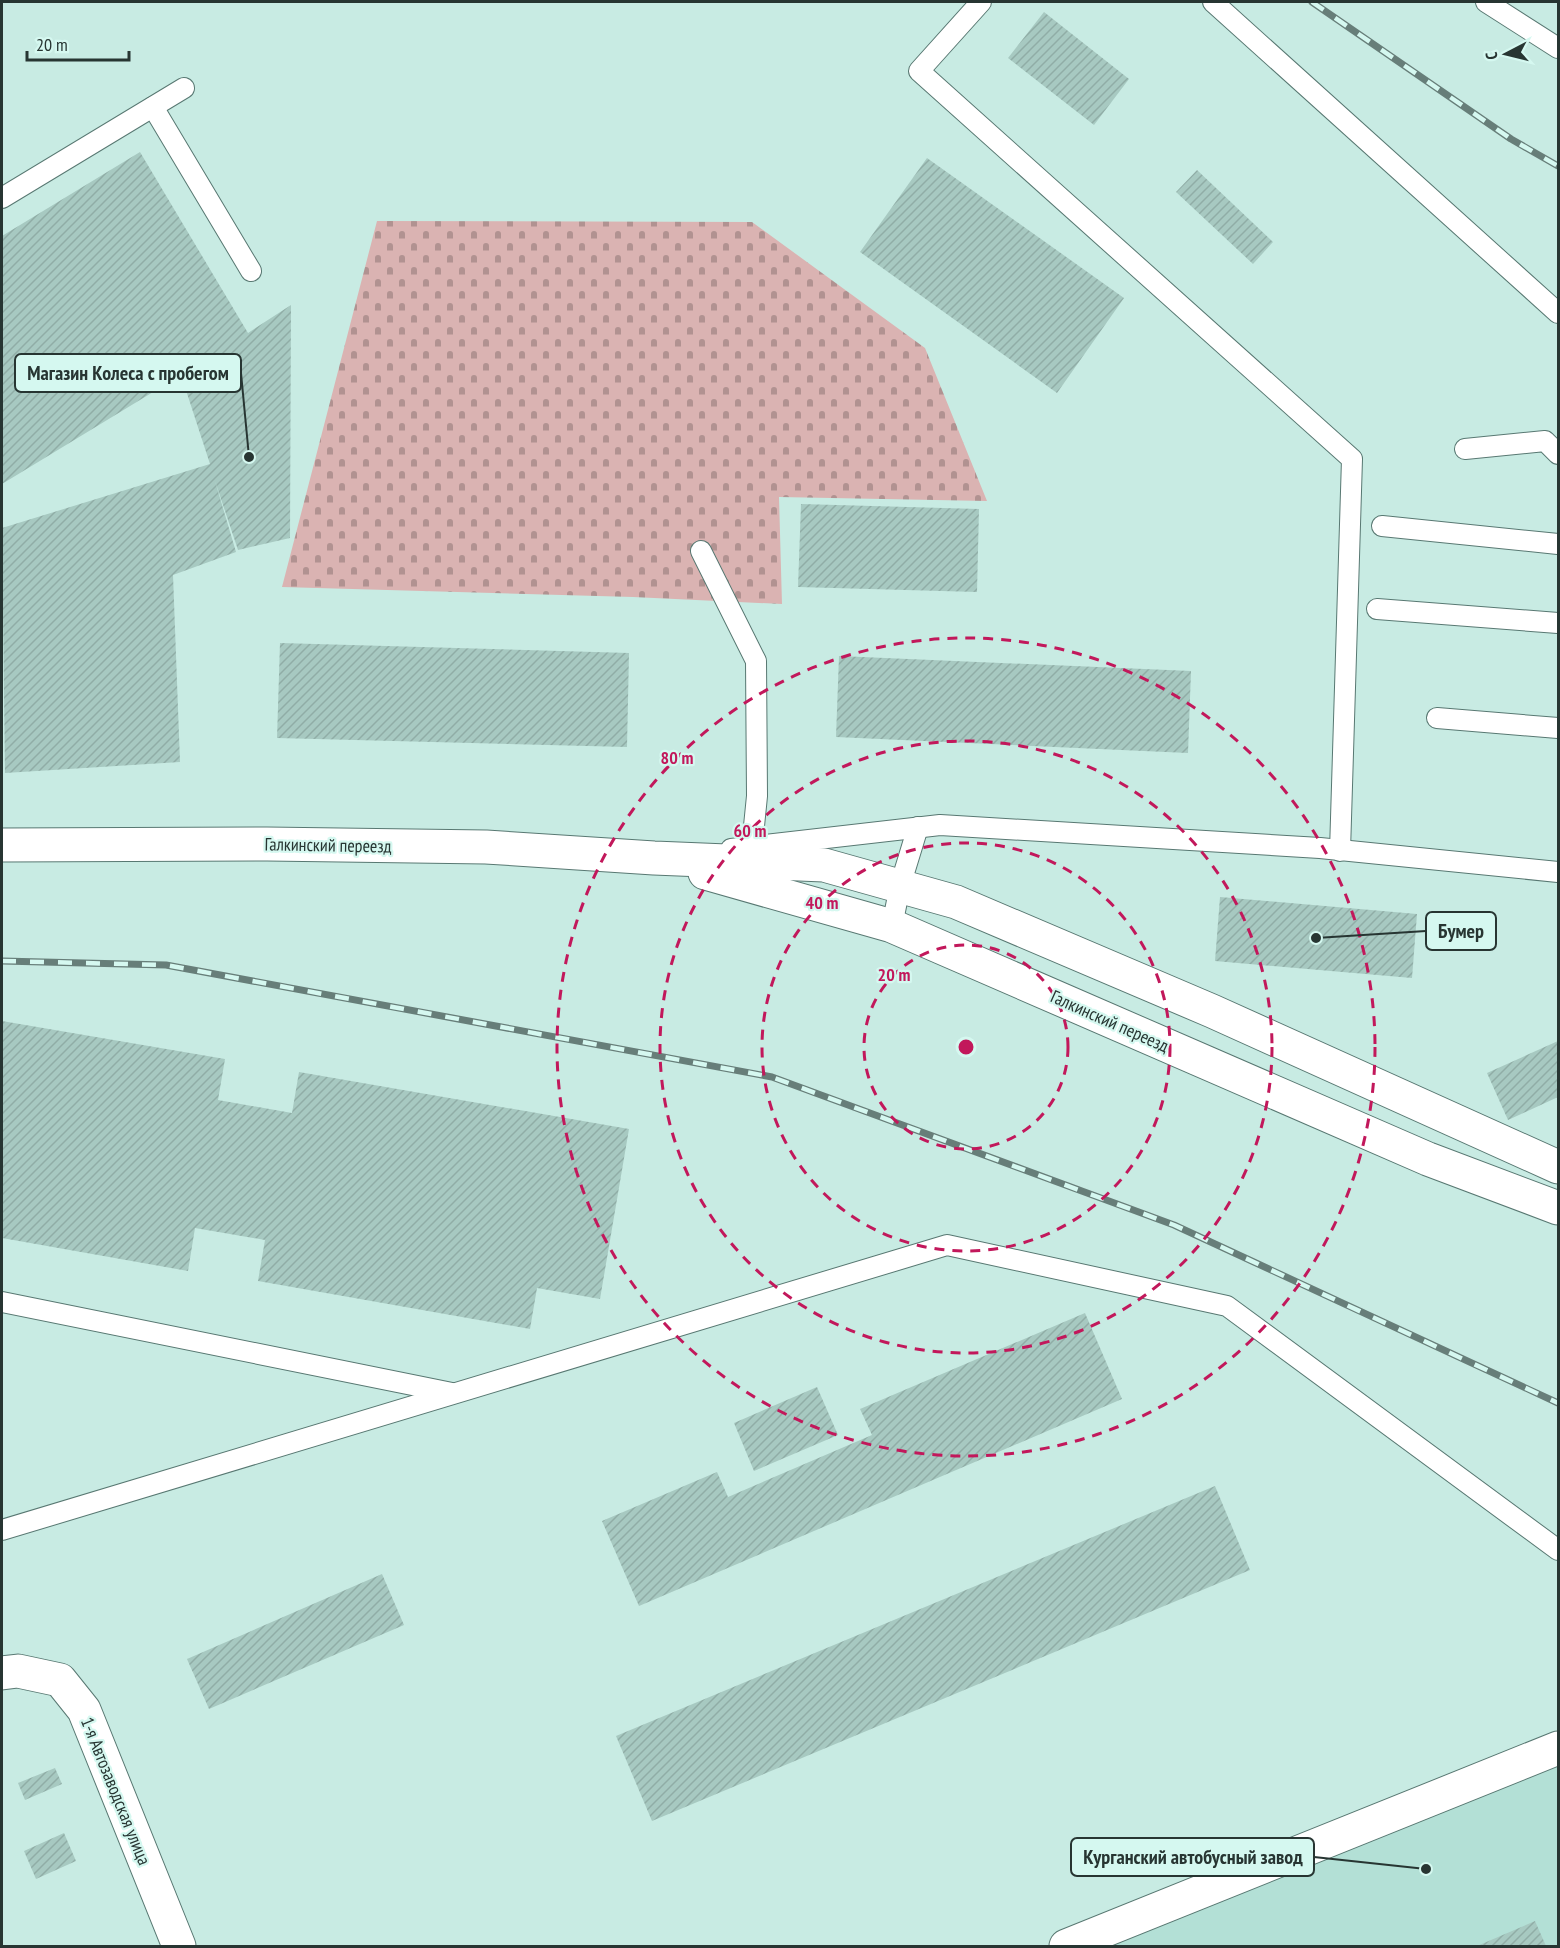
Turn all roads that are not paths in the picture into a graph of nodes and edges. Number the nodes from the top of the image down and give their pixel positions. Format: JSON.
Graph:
{"nodes":[{"id":1,"x":981,"y":2,"type":"edge"},
{"id":2,"x":1213,"y":2,"type":"edge"},
{"id":3,"x":1486,"y":2,"type":"edge"},
{"id":4,"x":1558,"y":48,"type":"edge"},
{"id":5,"x":184,"y":88,"type":"dead end"},
{"id":6,"x":153,"y":106,"type":"junction"},
{"id":7,"x":2,"y":198,"type":"edge"},
{"id":8,"x":251,"y":271,"type":"dead end"},
{"id":9,"x":1558,"y":312,"type":"edge"},
{"id":10,"x":1466,"y":449,"type":"dead end"},
{"id":11,"x":1558,"y":453,"type":"edge"},
{"id":12,"x":1382,"y":526,"type":"dead end"},
{"id":13,"x":1558,"y":544,"type":"edge"},
{"id":14,"x":700,"y":551,"type":"dead end"},
{"id":15,"x":1377,"y":609,"type":"dead end"},
{"id":16,"x":1558,"y":624,"type":"edge"},
{"id":17,"x":1437,"y":718,"type":"dead end"},
{"id":18,"x":1558,"y":728,"type":"edge"},
{"id":19,"x":918,"y":827,"type":"junction"},
{"id":20,"x":2,"y":845,"type":"edge"},
{"id":21,"x":752,"y":846,"type":"junction"},
{"id":22,"x":1340,"y":850,"type":"junction"},
{"id":23,"x":654,"y":858,"type":"junction"},
{"id":24,"x":1558,"y":872,"type":"edge"},
{"id":25,"x":900,"y":886,"type":"junction"},
{"id":26,"x":892,"y":926,"type":"junction"},
{"id":27,"x":1558,"y":1167,"type":"edge"},
{"id":28,"x":1558,"y":1208,"type":"edge"},
{"id":29,"x":2,"y":1302,"type":"edge"},
{"id":30,"x":454,"y":1394,"type":"junction"},
{"id":31,"x":2,"y":1530,"type":"edge"},
{"id":32,"x":1558,"y":1550,"type":"edge"},
{"id":33,"x":10,"y":1672,"type":"edge"},
{"id":34,"x":1558,"y":1748,"type":"edge"},
{"id":35,"x":179,"y":1947,"type":"edge"},
{"id":36,"x":1066,"y":1947,"type":"edge"}],
"edges":[{"from":1,"to":22,"type":"lane"},
{"from":2,"to":9,"type":"lane"},
{"from":3,"to":4,"type":"lane"},
{"from":5,"to":6,"type":"lane"},
{"from":6,"to":7,"type":"lane"},
{"from":6,"to":8,"type":"lane"},
{"from":10,"to":11,"type":"lane"},
{"from":12,"to":13,"type":"lane"},
{"from":14,"to":21,"type":"lane"},
{"from":15,"to":16,"type":"lane"},
{"from":17,"to":18,"type":"lane"},
{"from":19,"to":21,"type":"lane"},
{"from":19,"to":22,"type":"lane"},
{"from":19,"to":25,"type":"lane"},
{"from":20,"to":23,"type":"main road","name":"Галкинский переезд"},
{"from":21,"to":23,"type":"lane"},
{"from":22,"to":24,"type":"lane"},
{"from":23,"to":25,"type":"main road","name":"Галкинский переезд"},
{"from":23,"to":26,"type":"main road","name":"Галкинский переезд"},
{"from":25,"to":26,"type":"lane"},
{"from":25,"to":27,"type":"main road","name":"Галкинский переезд"},
{"from":26,"to":28,"type":"main road","name":"Галкинский переезд"},
{"from":29,"to":30,"type":"lane"},
{"from":30,"to":31,"type":"lane"},
{"from":30,"to":32,"type":"lane"},
{"from":33,"to":35,"type":"main road","name":"1-я Автозаводская улица"},
{"from":34,"to":36,"type":"main road"}]}
